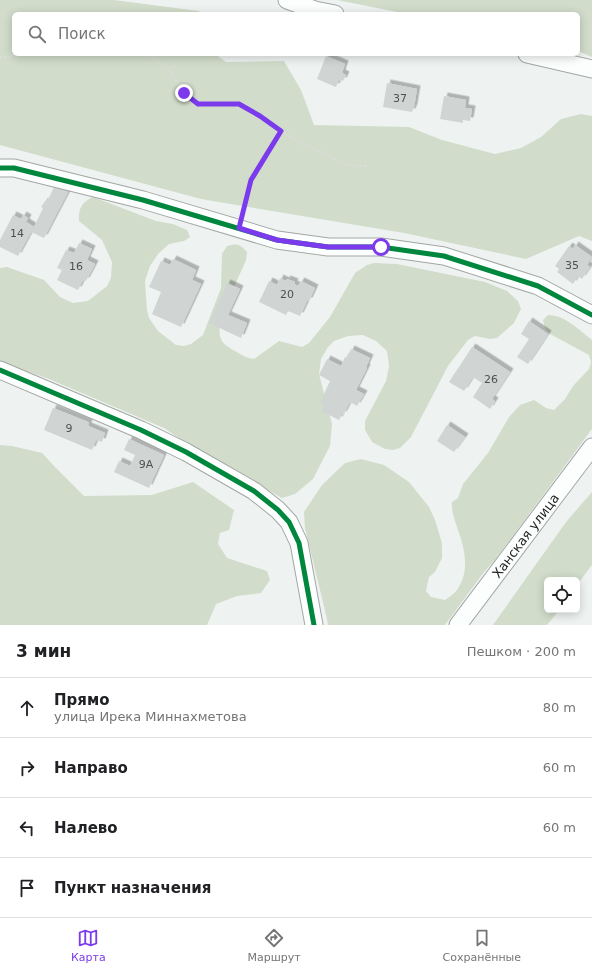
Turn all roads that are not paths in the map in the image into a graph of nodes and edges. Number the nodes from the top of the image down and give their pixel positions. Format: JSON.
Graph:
{"nodes":[{"id":1,"x":287,"y":0,"type":"edge"},
{"id":2,"x":325,"y":12,"type":"edge"},
{"id":3,"x":537,"y":56,"type":"edge"},
{"id":4,"x":592,"y":69,"type":"edge"},
{"id":5,"x":0,"y":168,"type":"edge"},
{"id":6,"x":592,"y":315,"type":"edge"},
{"id":7,"x":0,"y":370,"type":"edge"},
{"id":8,"x":592,"y":447,"type":"edge"},
{"id":9,"x":314,"y":625,"type":"edge"},
{"id":10,"x":458,"y":625,"type":"edge"}],
"edges":[{"from":1,"to":2,"type":"street"},
{"from":3,"to":4,"type":"street"},
{"from":5,"to":6,"type":"street"},
{"from":7,"to":9,"type":"street"},
{"from":8,"to":10,"type":"street","name":"Ханская улица"}]}
